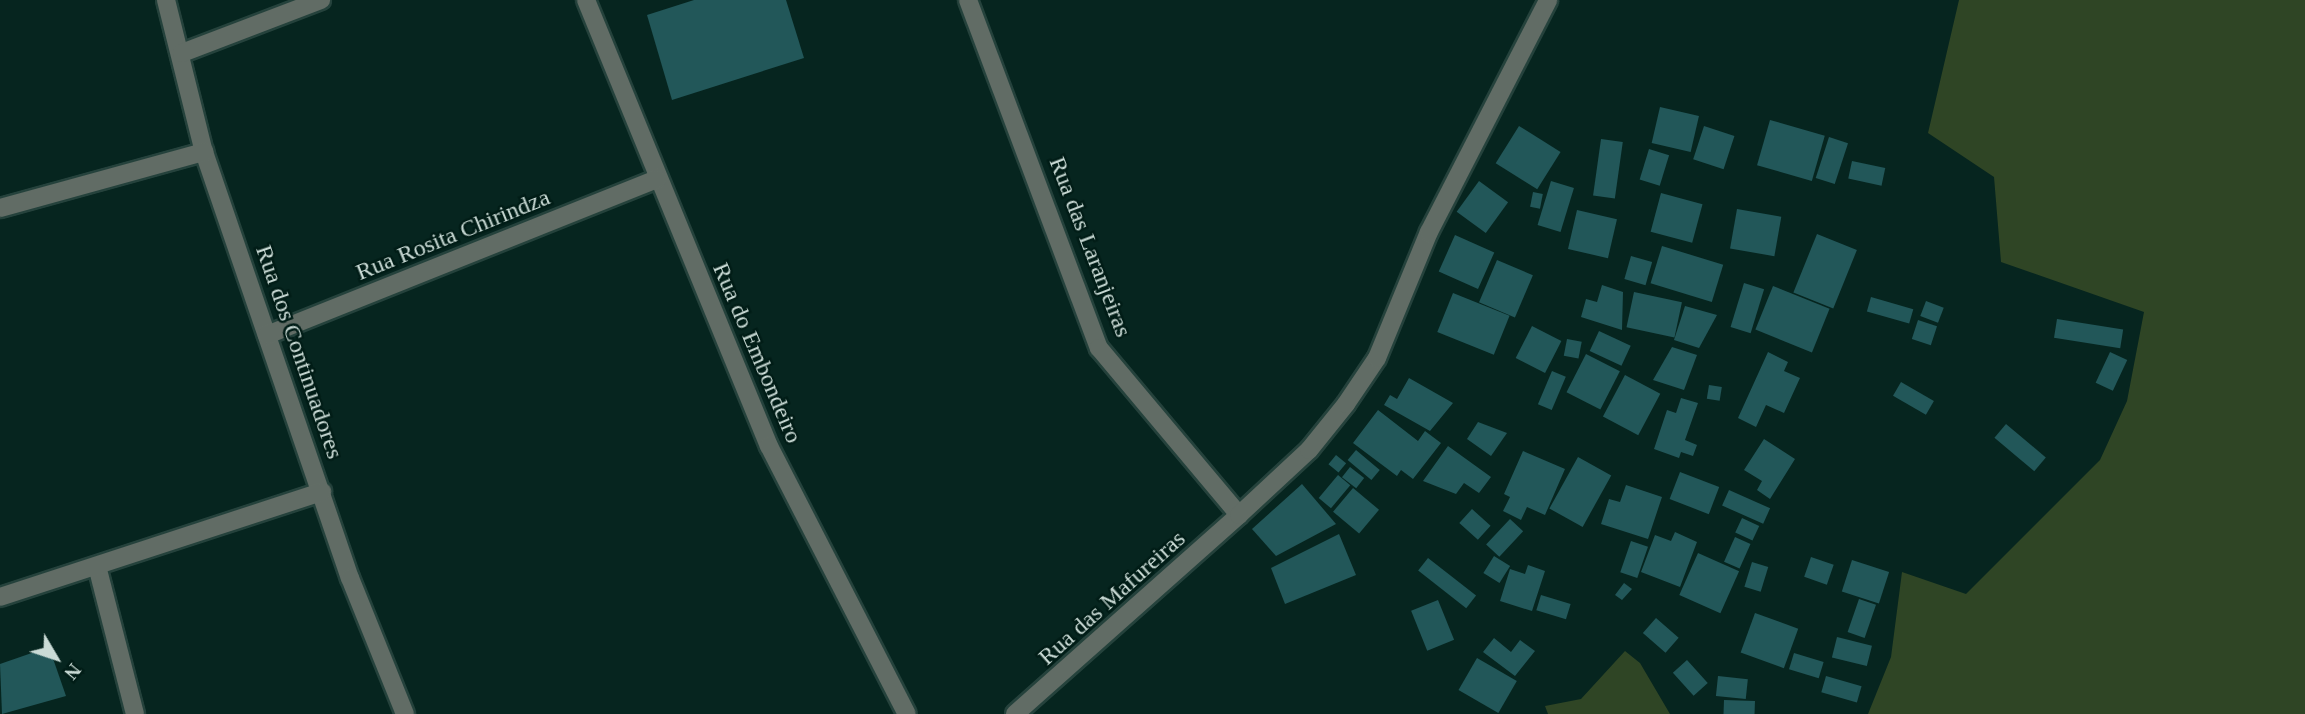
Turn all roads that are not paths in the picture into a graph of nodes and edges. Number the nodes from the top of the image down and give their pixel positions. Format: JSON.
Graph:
{"nodes":[{"id":1,"x":166,"y":0,"type":"edge"},
{"id":2,"x":321,"y":0,"type":"edge"},
{"id":3,"x":586,"y":0,"type":"edge"},
{"id":4,"x":968,"y":0,"type":"edge"},
{"id":5,"x":1548,"y":0,"type":"edge"},
{"id":6,"x":182,"y":53,"type":"junction"},
{"id":7,"x":204,"y":152,"type":"junction"},
{"id":8,"x":657,"y":179,"type":"junction"},
{"id":9,"x":0,"y":208,"type":"edge"},
{"id":10,"x":267,"y":335,"type":"junction"},
{"id":11,"x":322,"y":492,"type":"junction"},
{"id":12,"x":1239,"y":516,"type":"junction"},
{"id":13,"x":97,"y":566,"type":"junction"},
{"id":14,"x":0,"y":597,"type":"edge"},
{"id":15,"x":135,"y":714,"type":"edge"},
{"id":16,"x":405,"y":714,"type":"edge"},
{"id":17,"x":907,"y":714,"type":"edge"},
{"id":18,"x":1015,"y":714,"type":"edge"}],
"edges":[{"from":1,"to":6,"type":"street","name":"Rua dos Continuadores"},
{"from":2,"to":6,"type":"street"},
{"from":3,"to":8,"type":"street","name":"Rua do Embondeiro"},
{"from":4,"to":12,"type":"street","name":"Rua das Laranjeiras"},
{"from":5,"to":12,"type":"street","name":"Rua das Mafureiras"},
{"from":6,"to":7,"type":"street","name":"Rua dos Continuadores"},
{"from":7,"to":9,"type":"street"},
{"from":7,"to":10,"type":"street","name":"Rua dos Continuadores"},
{"from":8,"to":10,"type":"street","name":"Rua Rosita Chirindza"},
{"from":8,"to":17,"type":"street","name":"Rua do Embondeiro"},
{"from":10,"to":11,"type":"street","name":"Rua dos Continuadores"},
{"from":11,"to":13,"type":"street"},
{"from":11,"to":16,"type":"street","name":"Rua dos Continuadores"},
{"from":12,"to":18,"type":"street","name":"Rua das Mafureiras"},
{"from":13,"to":14,"type":"street"},
{"from":13,"to":15,"type":"street"}]}
